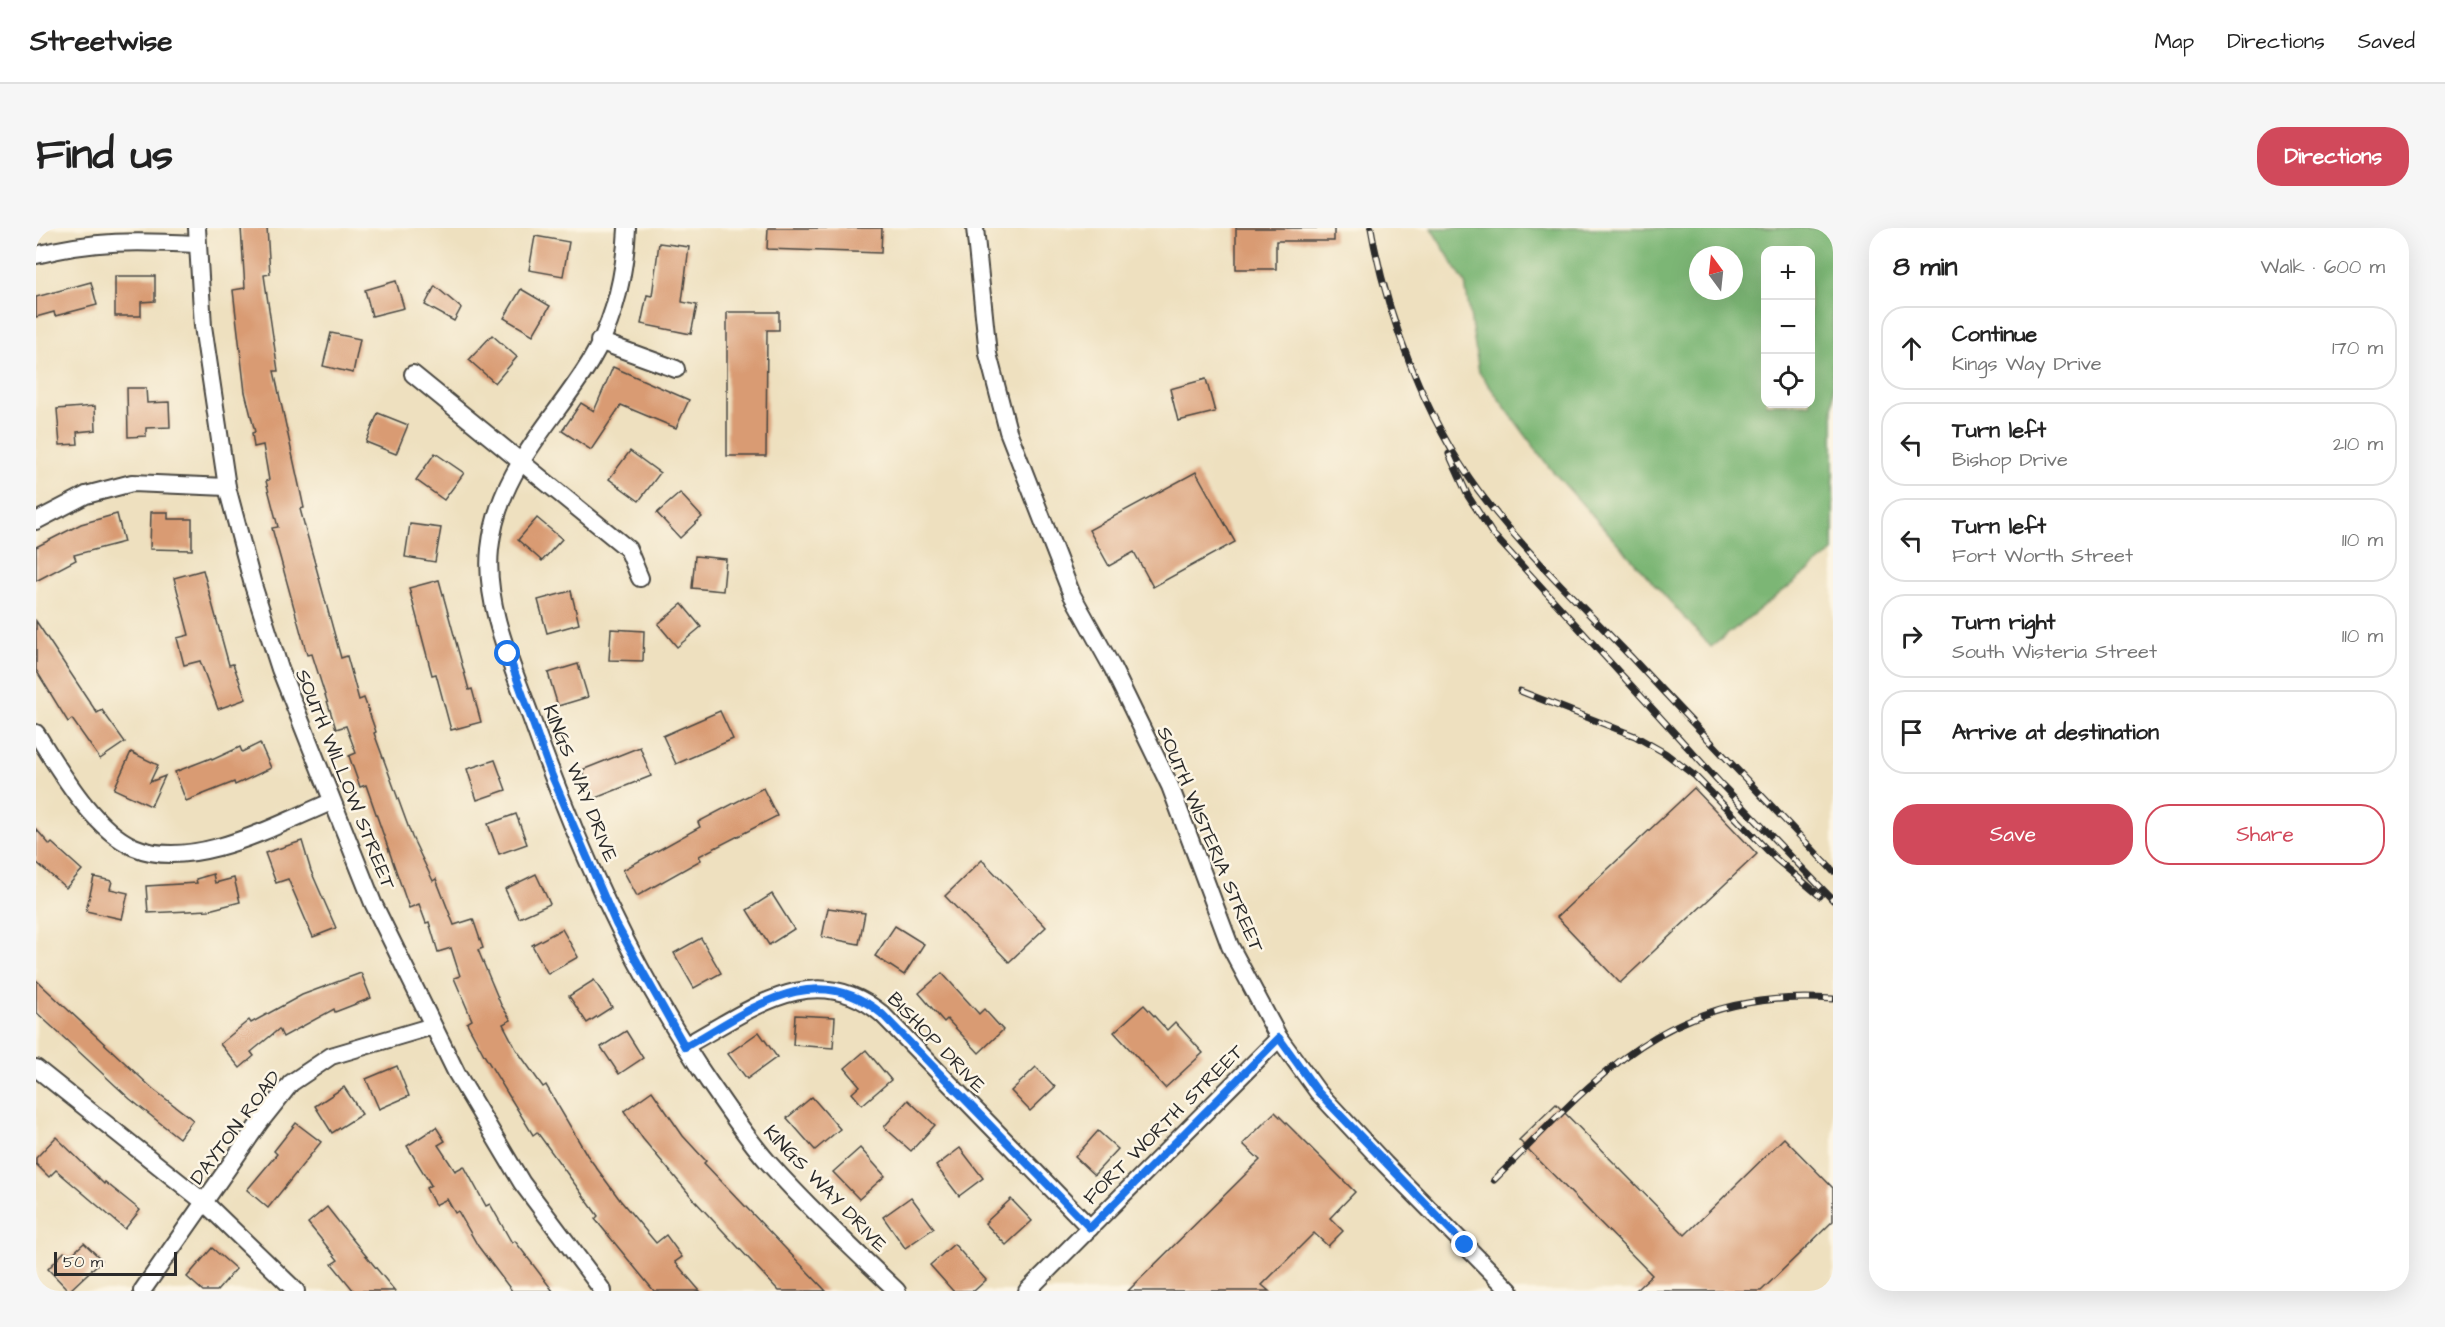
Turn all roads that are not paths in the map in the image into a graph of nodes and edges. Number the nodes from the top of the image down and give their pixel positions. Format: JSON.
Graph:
{"nodes":[{"id":1,"x":627,"y":228,"type":"edge"},
{"id":2,"x":975,"y":228,"type":"edge"},
{"id":3,"x":196,"y":236,"type":"edge"},
{"id":4,"x":36,"y":255,"type":"edge"},
{"id":5,"x":599,"y":341,"type":"junction"},
{"id":6,"x":676,"y":369,"type":"dead end"},
{"id":7,"x":413,"y":375,"type":"dead end"},
{"id":8,"x":520,"y":459,"type":"junction"},
{"id":9,"x":227,"y":487,"type":"junction"},
{"id":10,"x":36,"y":521,"type":"edge"},
{"id":11,"x":640,"y":578,"type":"dead end"},
{"id":12,"x":36,"y":733,"type":"edge"},
{"id":13,"x":331,"y":802,"type":"junction"},
{"id":14,"x":433,"y":1026,"type":"junction"},
{"id":15,"x":1279,"y":1038,"type":"junction"},
{"id":16,"x":685,"y":1047,"type":"junction"},
{"id":17,"x":36,"y":1068,"type":"edge"},
{"id":18,"x":204,"y":1202,"type":"junction"},
{"id":19,"x":1090,"y":1228,"type":"junction"},
{"id":20,"x":142,"y":1291,"type":"edge"},
{"id":21,"x":297,"y":1291,"type":"edge"},
{"id":22,"x":603,"y":1291,"type":"edge"},
{"id":23,"x":897,"y":1291,"type":"edge"},
{"id":24,"x":1027,"y":1291,"type":"edge"},
{"id":25,"x":1510,"y":1291,"type":"edge"}],
"edges":[{"from":1,"to":5,"type":"street","name":"KINGS WAY DRIVE"},
{"from":2,"to":15,"type":"street","name":"SOUTH WISTERIA STREET"},
{"from":3,"to":4,"type":"street"},
{"from":3,"to":9,"type":"street","name":"SOUTH WILLOW STREET"},
{"from":5,"to":6,"type":"street"},
{"from":5,"to":8,"type":"street","name":"KINGS WAY DRIVE"},
{"from":7,"to":8,"type":"street"},
{"from":8,"to":11,"type":"street"},
{"from":8,"to":16,"type":"street","name":"KINGS WAY DRIVE"},
{"from":9,"to":10,"type":"street"},
{"from":9,"to":13,"type":"street","name":"SOUTH WILLOW STREET"},
{"from":12,"to":13,"type":"street"},
{"from":13,"to":14,"type":"street","name":"SOUTH WILLOW STREET"},
{"from":14,"to":18,"type":"street","name":"DAYTON ROAD"},
{"from":14,"to":22,"type":"street","name":"SOUTH WILLOW STREET"},
{"from":15,"to":19,"type":"street","name":"FORT WORTH STREET"},
{"from":15,"to":25,"type":"street","name":"SOUTH WISTERIA STREET"},
{"from":16,"to":19,"type":"street","name":"BISHOP DRIVE"},
{"from":16,"to":23,"type":"street","name":"KINGS WAY DRIVE"},
{"from":17,"to":18,"type":"street"},
{"from":18,"to":20,"type":"street","name":"DAYTON ROAD"},
{"from":18,"to":21,"type":"street"},
{"from":19,"to":24,"type":"street","name":"FORT WORTH STREET"}]}
